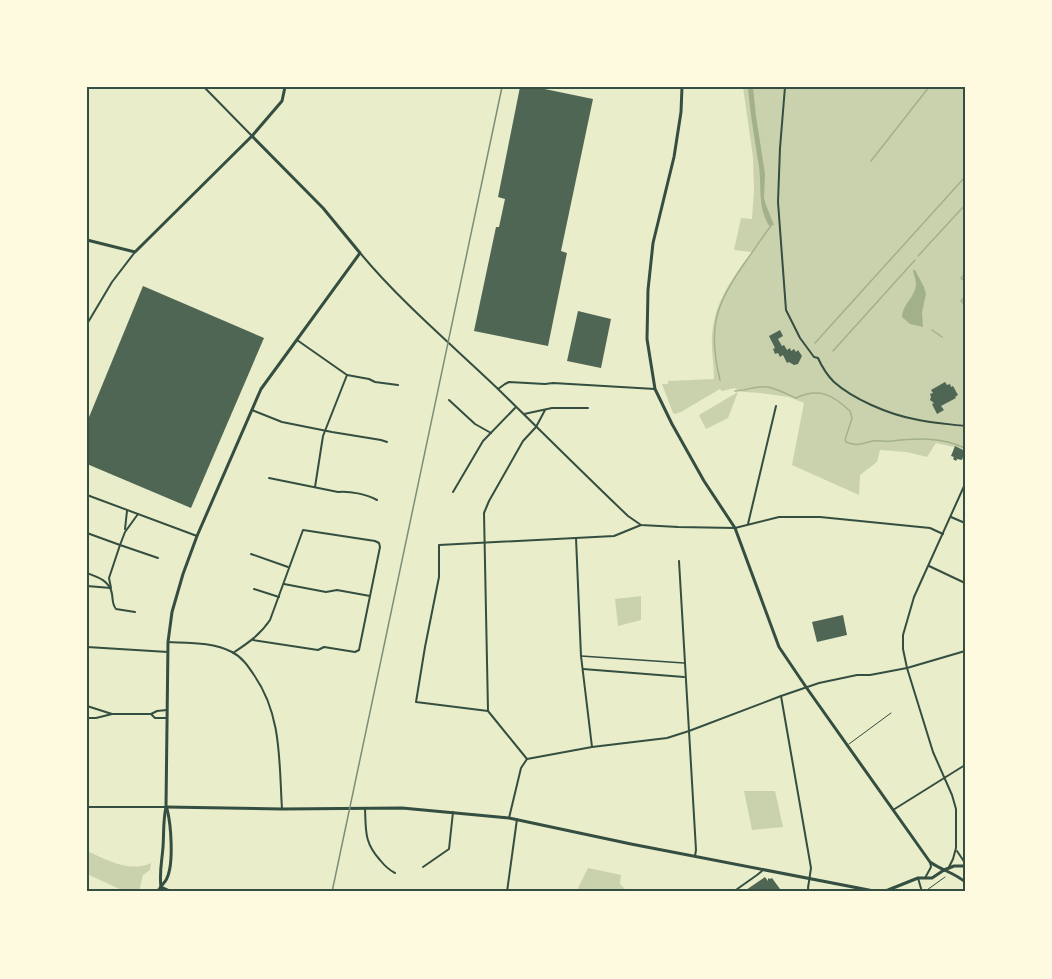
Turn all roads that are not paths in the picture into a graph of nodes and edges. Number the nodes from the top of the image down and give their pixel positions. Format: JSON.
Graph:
{"nodes":[{"id":1,"x":204,"y":87,"type":"edge"},
{"id":2,"x":285,"y":87,"type":"edge"},
{"id":3,"x":682,"y":87,"type":"edge"},
{"id":4,"x":785,"y":87,"type":"edge"},
{"id":5,"x":252,"y":136,"type":"junction"},
{"id":6,"x":87,"y":240,"type":"edge"},
{"id":7,"x":135,"y":252,"type":"junction"},
{"id":8,"x":360,"y":253,"type":"junction"},
{"id":9,"x":87,"y":324,"type":"edge"},
{"id":10,"x":297,"y":340,"type":"junction"},
{"id":11,"x":347,"y":375,"type":"junction"},
{"id":12,"x":398,"y":386,"type":"dead end"},
{"id":13,"x":498,"y":389,"type":"junction"},
{"id":14,"x":655,"y":389,"type":"junction"},
{"id":15,"x":449,"y":400,"type":"dead end"},
{"id":16,"x":776,"y":406,"type":"dead end"},
{"id":17,"x":516,"y":408,"type":"junction"},
{"id":18,"x":588,"y":408,"type":"dead end"},
{"id":19,"x":252,"y":410,"type":"junction"},
{"id":20,"x":545,"y":410,"type":"junction"},
{"id":21,"x":524,"y":414,"type":"junction"},
{"id":22,"x":965,"y":426,"type":"edge"},
{"id":23,"x":536,"y":427,"type":"junction"},
{"id":24,"x":325,"y":430,"type":"junction"},
{"id":25,"x":491,"y":433,"type":"junction"},
{"id":26,"x":387,"y":442,"type":"dead end"},
{"id":27,"x":268,"y":478,"type":"dead end"},
{"id":28,"x":965,"y":484,"type":"edge"},
{"id":29,"x":315,"y":487,"type":"junction"},
{"id":30,"x":453,"y":492,"type":"dead end"},
{"id":31,"x":87,"y":495,"type":"edge"},
{"id":32,"x":377,"y":500,"type":"dead end"},
{"id":33,"x":127,"y":510,"type":"junction"},
{"id":34,"x":138,"y":514,"type":"junction"},
{"id":35,"x":951,"y":517,"type":"junction"},
{"id":36,"x":965,"y":523,"type":"edge"},
{"id":37,"x":748,"y":524,"type":"junction"},
{"id":38,"x":641,"y":525,"type":"junction"},
{"id":39,"x":735,"y":528,"type":"junction"},
{"id":40,"x":125,"y":532,"type":"junction"},
{"id":41,"x":87,"y":533,"type":"edge"},
{"id":42,"x":944,"y":534,"type":"junction"},
{"id":43,"x":197,"y":536,"type":"junction"},
{"id":44,"x":576,"y":538,"type":"junction"},
{"id":45,"x":485,"y":542,"type":"junction"},
{"id":46,"x":120,"y":545,"type":"junction"},
{"id":47,"x":251,"y":554,"type":"dead end"},
{"id":48,"x":158,"y":558,"type":"dead end"},
{"id":49,"x":678,"y":561,"type":"dead end"},
{"id":50,"x":929,"y":566,"type":"junction"},
{"id":51,"x":288,"y":567,"type":"junction"},
{"id":52,"x":87,"y":573,"type":"edge"},
{"id":53,"x":965,"y":583,"type":"edge"},
{"id":54,"x":284,"y":584,"type":"junction"},
{"id":55,"x":87,"y":586,"type":"edge"},
{"id":56,"x":111,"y":588,"type":"junction"},
{"id":57,"x":254,"y":589,"type":"dead end"},
{"id":58,"x":370,"y":596,"type":"junction"},
{"id":59,"x":279,"y":597,"type":"junction"},
{"id":60,"x":135,"y":612,"type":"dead end"},
{"id":61,"x":253,"y":640,"type":"junction"},
{"id":62,"x":168,"y":642,"type":"junction"},
{"id":63,"x":87,"y":647,"type":"edge"},
{"id":64,"x":965,"y":651,"type":"edge"},
{"id":65,"x":168,"y":652,"type":"junction"},
{"id":66,"x":233,"y":652,"type":"junction"},
{"id":67,"x":581,"y":656,"type":"junction"},
{"id":68,"x":684,"y":663,"type":"junction"},
{"id":69,"x":907,"y":668,"type":"junction"},
{"id":70,"x":582,"y":669,"type":"junction"},
{"id":71,"x":685,"y":677,"type":"junction"},
{"id":72,"x":806,"y":687,"type":"junction"},
{"id":73,"x":781,"y":696,"type":"junction"},
{"id":74,"x":87,"y":706,"type":"edge"},
{"id":75,"x":167,"y":710,"type":"junction"},
{"id":76,"x":488,"y":711,"type":"junction"},
{"id":77,"x":891,"y":713,"type":"dead end"},
{"id":78,"x":112,"y":714,"type":"junction"},
{"id":79,"x":151,"y":714,"type":"junction"},
{"id":80,"x":87,"y":718,"type":"edge"},
{"id":81,"x":167,"y":718,"type":"junction"},
{"id":82,"x":689,"y":731,"type":"junction"},
{"id":83,"x":847,"y":746,"type":"junction"},
{"id":84,"x":592,"y":747,"type":"junction"},
{"id":85,"x":527,"y":759,"type":"junction"},
{"id":86,"x":965,"y":765,"type":"edge"},
{"id":87,"x":945,"y":778,"type":"junction"},
{"id":88,"x":87,"y":807,"type":"edge"},
{"id":89,"x":166,"y":807,"type":"junction"},
{"id":90,"x":282,"y":808,"type":"junction"},
{"id":91,"x":365,"y":808,"type":"junction"},
{"id":92,"x":894,"y":810,"type":"junction"},
{"id":93,"x":453,"y":812,"type":"junction"},
{"id":94,"x":509,"y":818,"type":"junction"},
{"id":95,"x":517,"y":819,"type":"junction"},
{"id":96,"x":956,"y":848,"type":"junction"},
{"id":97,"x":695,"y":856,"type":"junction"},
{"id":98,"x":930,"y":862,"type":"junction"},
{"id":99,"x":965,"y":864,"type":"edge"},
{"id":100,"x":423,"y":867,"type":"dead end"},
{"id":101,"x":763,"y":869,"type":"junction"},
{"id":102,"x":944,"y":870,"type":"junction"},
{"id":103,"x":395,"y":873,"type":"dead end"},
{"id":104,"x":918,"y":878,"type":"junction"},
{"id":105,"x":810,"y":879,"type":"junction"},
{"id":106,"x":925,"y":879,"type":"junction"},
{"id":107,"x":963,"y":880,"type":"edge"},
{"id":108,"x":161,"y":887,"type":"junction"},
{"id":109,"x":157,"y":892,"type":"edge"},
{"id":110,"x":172,"y":892,"type":"edge"},
{"id":111,"x":507,"y":892,"type":"edge"},
{"id":112,"x":733,"y":892,"type":"edge"},
{"id":113,"x":809,"y":892,"type":"edge"},
{"id":114,"x":922,"y":892,"type":"edge"}],
"edges":[{"from":1,"to":5,"type":"street"},
{"from":2,"to":5,"type":"street"},
{"from":3,"to":14,"type":"street"},
{"from":4,"to":22,"type":"street"},
{"from":5,"to":7,"type":"street"},
{"from":5,"to":8,"type":"street"},
{"from":6,"to":7,"type":"street"},
{"from":7,"to":9,"type":"street"},
{"from":8,"to":10,"type":"street"},
{"from":8,"to":13,"type":"street"},
{"from":10,"to":11,"type":"street"},
{"from":10,"to":19,"type":"street"},
{"from":11,"to":12,"type":"street"},
{"from":11,"to":24,"type":"street"},
{"from":13,"to":14,"type":"street"},
{"from":13,"to":17,"type":"street"},
{"from":14,"to":39,"type":"street"},
{"from":15,"to":25,"type":"street"},
{"from":16,"to":37,"type":"street"},
{"from":17,"to":21,"type":"street"},
{"from":17,"to":25,"type":"street"},
{"from":18,"to":20,"type":"street"},
{"from":19,"to":24,"type":"street"},
{"from":19,"to":43,"type":"street"},
{"from":20,"to":21,"type":"street"},
{"from":20,"to":23,"type":"street"},
{"from":21,"to":23,"type":"street"},
{"from":23,"to":38,"type":"street"},
{"from":23,"to":45,"type":"street"},
{"from":24,"to":26,"type":"street"},
{"from":24,"to":29,"type":"street"},
{"from":25,"to":30,"type":"street"},
{"from":27,"to":29,"type":"street"},
{"from":28,"to":35,"type":"street"},
{"from":29,"to":32,"type":"street"},
{"from":31,"to":33,"type":"street"},
{"from":33,"to":34,"type":"street"},
{"from":33,"to":40,"type":"street"},
{"from":34,"to":40,"type":"street"},
{"from":34,"to":43,"type":"street"},
{"from":35,"to":36,"type":"street"},
{"from":35,"to":42,"type":"street"},
{"from":37,"to":39,"type":"street"},
{"from":37,"to":42,"type":"street"},
{"from":38,"to":39,"type":"street"},
{"from":38,"to":44,"type":"street"},
{"from":39,"to":72,"type":"street"},
{"from":40,"to":46,"type":"street"},
{"from":41,"to":46,"type":"street"},
{"from":42,"to":50,"type":"street"},
{"from":43,"to":62,"type":"street"},
{"from":44,"to":45,"type":"street"},
{"from":44,"to":67,"type":"street"},
{"from":45,"to":76,"type":"street"},
{"from":45,"to":76,"type":"street"},
{"from":46,"to":48,"type":"street"},
{"from":46,"to":56,"type":"street"},
{"from":47,"to":51,"type":"street"},
{"from":49,"to":68,"type":"street"},
{"from":50,"to":53,"type":"street"},
{"from":50,"to":69,"type":"street"},
{"from":51,"to":54,"type":"street"},
{"from":51,"to":58,"type":"street"},
{"from":52,"to":56,"type":"street"},
{"from":54,"to":58,"type":"street"},
{"from":54,"to":59,"type":"street"},
{"from":55,"to":56,"type":"street"},
{"from":56,"to":60,"type":"street"},
{"from":57,"to":59,"type":"street"},
{"from":58,"to":61,"type":"street"},
{"from":59,"to":61,"type":"street"},
{"from":61,"to":66,"type":"street"},
{"from":62,"to":65,"type":"street"},
{"from":62,"to":66,"type":"street"},
{"from":63,"to":65,"type":"street"},
{"from":64,"to":69,"type":"street"},
{"from":65,"to":75,"type":"street"},
{"from":66,"to":90,"type":"street"},
{"from":67,"to":68,"type":"street"},
{"from":67,"to":70,"type":"street"},
{"from":68,"to":71,"type":"street"},
{"from":69,"to":72,"type":"street"},
{"from":69,"to":87,"type":"street"},
{"from":70,"to":71,"type":"street"},
{"from":70,"to":84,"type":"street"},
{"from":71,"to":82,"type":"street"},
{"from":72,"to":73,"type":"street"},
{"from":72,"to":83,"type":"street"},
{"from":73,"to":82,"type":"street"},
{"from":73,"to":105,"type":"street"},
{"from":74,"to":78,"type":"street"},
{"from":75,"to":79,"type":"street"},
{"from":75,"to":81,"type":"street"},
{"from":76,"to":85,"type":"street"},
{"from":77,"to":83,"type":"lane"},
{"from":78,"to":79,"type":"street"},
{"from":78,"to":80,"type":"street"},
{"from":79,"to":81,"type":"street"},
{"from":81,"to":89,"type":"street"},
{"from":82,"to":84,"type":"street"},
{"from":82,"to":97,"type":"street"},
{"from":83,"to":92,"type":"street"},
{"from":84,"to":85,"type":"street"},
{"from":85,"to":94,"type":"street"},
{"from":86,"to":87,"type":"street"},
{"from":87,"to":92,"type":"street"},
{"from":87,"to":96,"type":"street"},
{"from":88,"to":89,"type":"street"},
{"from":89,"to":90,"type":"street"},
{"from":89,"to":108,"type":"street"},
{"from":89,"to":108,"type":"street"},
{"from":90,"to":91,"type":"street"},
{"from":91,"to":93,"type":"street"},
{"from":91,"to":103,"type":"street"},
{"from":92,"to":98,"type":"street"},
{"from":93,"to":94,"type":"street"},
{"from":93,"to":100,"type":"street"},
{"from":94,"to":95,"type":"street"},
{"from":95,"to":97,"type":"street"},
{"from":95,"to":111,"type":"street"},
{"from":96,"to":99,"type":"street"},
{"from":96,"to":102,"type":"street"},
{"from":97,"to":101,"type":"street"},
{"from":98,"to":102,"type":"street"},
{"from":98,"to":106,"type":"street"},
{"from":99,"to":102,"type":"street"},
{"from":101,"to":105,"type":"street"},
{"from":101,"to":112,"type":"street"},
{"from":102,"to":106,"type":"street"},
{"from":102,"to":107,"type":"street"},
{"from":104,"to":105,"type":"street"},
{"from":104,"to":106,"type":"street"},
{"from":104,"to":114,"type":"street"},
{"from":105,"to":113,"type":"street"},
{"from":108,"to":109,"type":"street"},
{"from":108,"to":110,"type":"street"}]}
